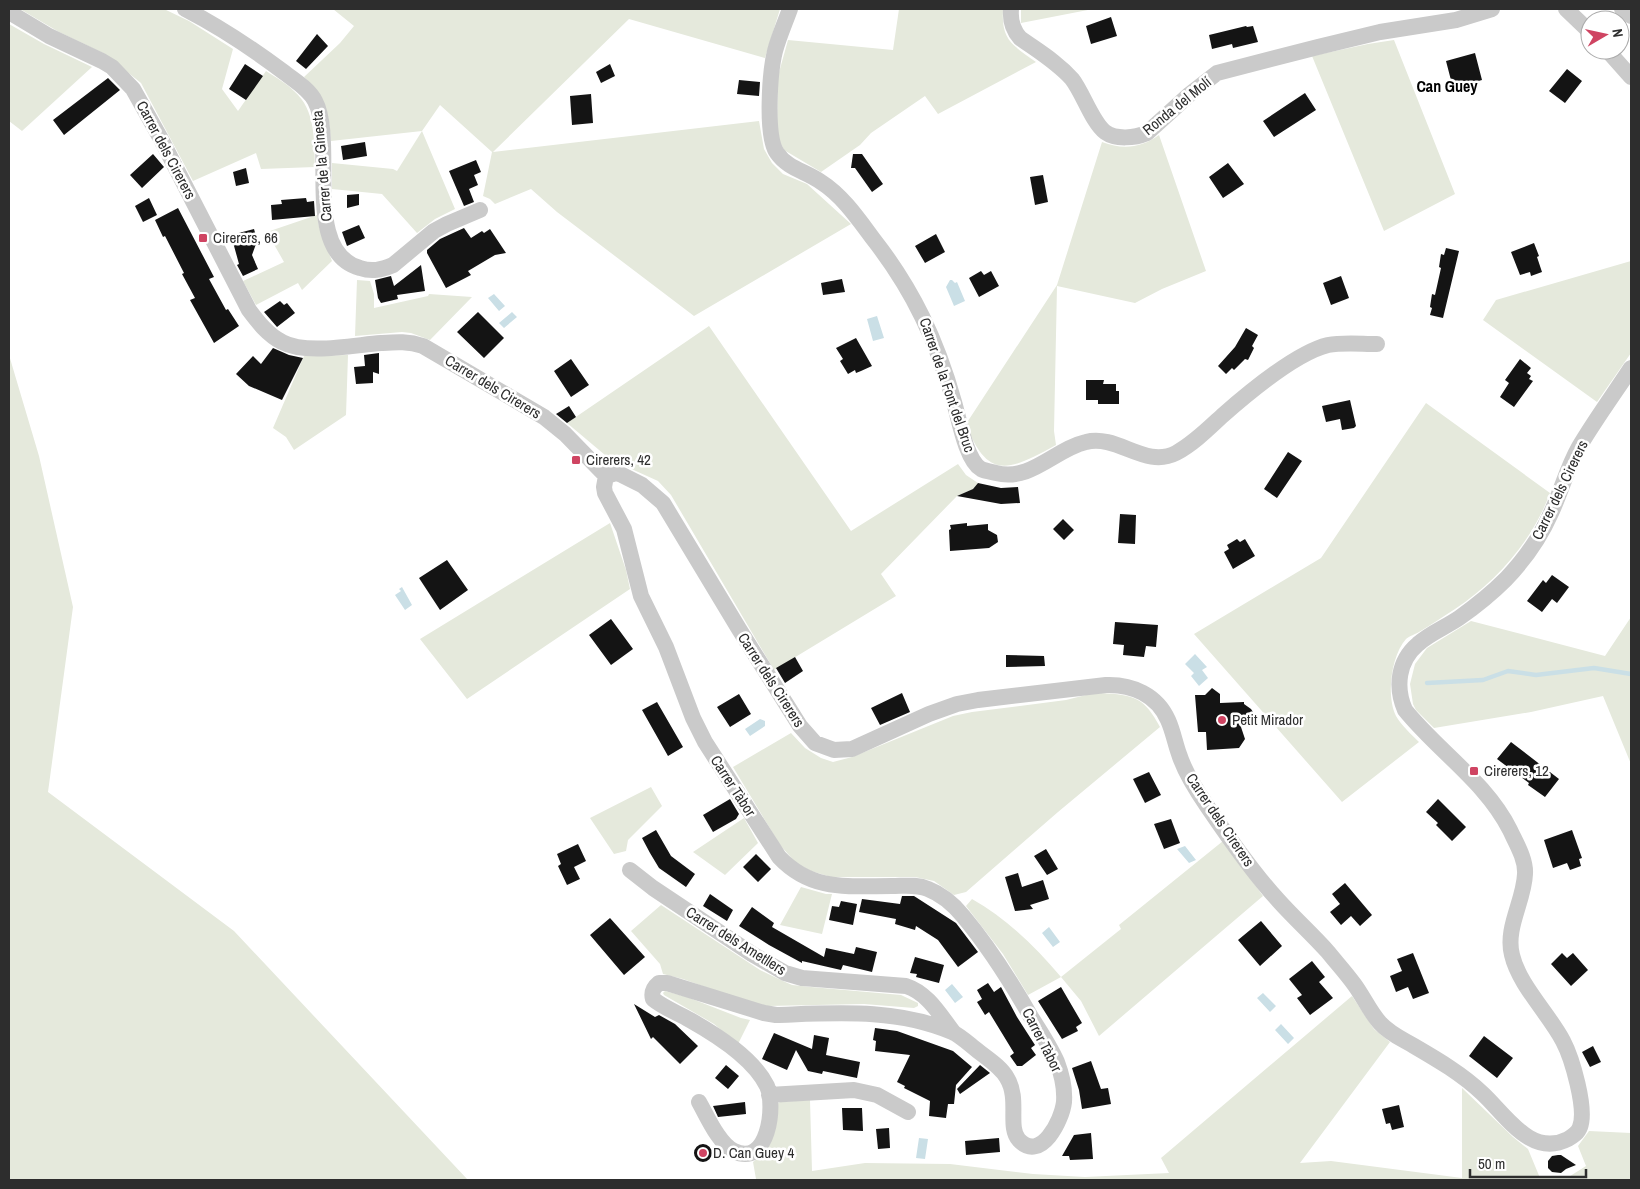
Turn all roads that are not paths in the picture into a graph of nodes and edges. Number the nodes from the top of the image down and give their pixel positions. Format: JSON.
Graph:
{"nodes":[{"id":1,"x":185,"y":9,"type":"edge"},
{"id":2,"x":790,"y":9,"type":"edge"},
{"id":3,"x":1012,"y":9,"type":"edge"},
{"id":4,"x":1492,"y":9,"type":"edge"},
{"id":5,"x":1566,"y":9,"type":"edge"},
{"id":6,"x":1622,"y":9,"type":"edge"},
{"id":7,"x":9,"y":12,"type":"edge"},
{"id":8,"x":1631,"y":16,"type":"edge"},
{"id":9,"x":1580,"y":22,"type":"edge"},
{"id":10,"x":1616,"y":60,"type":"edge"},
{"id":11,"x":1631,"y":77,"type":"edge"},
{"id":12,"x":480,"y":210,"type":"dead end"},
{"id":13,"x":1377,"y":344,"type":"dead end"},
{"id":14,"x":1631,"y":368,"type":"edge"},
{"id":15,"x":606,"y":476,"type":"junction"},
{"id":16,"x":630,"y":870,"type":"dead end"},
{"id":17,"x":954,"y":1033,"type":"junction"},
{"id":18,"x":769,"y":1095,"type":"junction"},
{"id":19,"x":699,"y":1102,"type":"dead end"},
{"id":20,"x":908,"y":1112,"type":"dead end"}],
"edges":[{"from":1,"to":12,"type":"street","name":"Carrer de la Ginesta"},
{"from":2,"to":13,"type":"street","name":"Carrer de la Font del Bruc"},
{"from":3,"to":4,"type":"street","name":"Ronda del Molí"},
{"from":5,"to":9,"type":"street"},
{"from":6,"to":8,"type":"street"},
{"from":7,"to":15,"type":"street","name":"Carrer dels Cirerers"},
{"from":10,"to":11,"type":"street"},
{"from":14,"to":15,"type":"street","name":"Carrer dels Cirerers"},
{"from":15,"to":17,"type":"street","name":"Carrer Tàbor"},
{"from":16,"to":17,"type":"street","name":"Carrer dels Ametllers"},
{"from":17,"to":18,"type":"street","name":"Carrer Tàbor"},
{"from":18,"to":19,"type":"street","name":"Carrer Tàbor"},
{"from":18,"to":20,"type":"street"}]}
